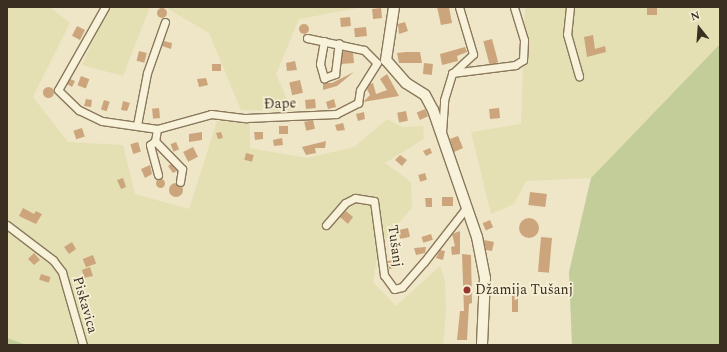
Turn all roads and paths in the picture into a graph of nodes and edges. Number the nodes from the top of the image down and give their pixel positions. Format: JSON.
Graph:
{"nodes":[{"id":1,"x":105,"y":7,"type":"edge"},
{"id":2,"x":394,"y":7,"type":"edge"},
{"id":3,"x":459,"y":7,"type":"edge"},
{"id":4,"x":514,"y":7,"type":"edge"},
{"id":5,"x":570,"y":7,"type":"edge"},
{"id":6,"x":165,"y":22,"type":"dead end"},
{"id":7,"x":307,"y":38,"type":"dead end"},
{"id":8,"x":324,"y":41,"type":"junction"},
{"id":9,"x":339,"y":43,"type":"junction"},
{"id":10,"x":382,"y":61,"type":"junction"},
{"id":11,"x":452,"y":73,"type":"junction"},
{"id":12,"x":579,"y":76,"type":"dead end"},
{"id":13,"x":137,"y":125,"type":"junction"},
{"id":14,"x":157,"y":129,"type":"junction"},
{"id":15,"x":441,"y":138,"type":"junction"},
{"id":16,"x":155,"y":141,"type":"junction"},
{"id":17,"x":158,"y":175,"type":"dead end"},
{"id":18,"x":180,"y":182,"type":"dead end"},
{"id":19,"x":466,"y":208,"type":"junction"},
{"id":20,"x":7,"y":225,"type":"edge"},
{"id":21,"x":326,"y":225,"type":"dead end"},
{"id":22,"x":83,"y":345,"type":"edge"},
{"id":23,"x":482,"y":345,"type":"edge"}],
"edges":[{"from":1,"to":13,"type":"street","name":"Đape"},
{"from":2,"to":10,"type":"street"},
{"from":3,"to":11,"type":"street"},
{"from":4,"to":11,"type":"street"},
{"from":5,"to":12,"type":"street"},
{"from":6,"to":13,"type":"street"},
{"from":7,"to":8,"type":"street"},
{"from":8,"to":9,"type":"street"},
{"from":8,"to":9,"type":"street"},
{"from":9,"to":10,"type":"street"},
{"from":10,"to":14,"type":"street","name":"Đape"},
{"from":10,"to":15,"type":"street"},
{"from":11,"to":15,"type":"street"},
{"from":13,"to":14,"type":"street","name":"Đape"},
{"from":14,"to":16,"type":"street"},
{"from":15,"to":19,"type":"street"},
{"from":16,"to":17,"type":"street"},
{"from":16,"to":18,"type":"street"},
{"from":19,"to":21,"type":"street","name":"Tušanj"},
{"from":19,"to":23,"type":"street"},
{"from":20,"to":22,"type":"street","name":"Piskavica"}]}
